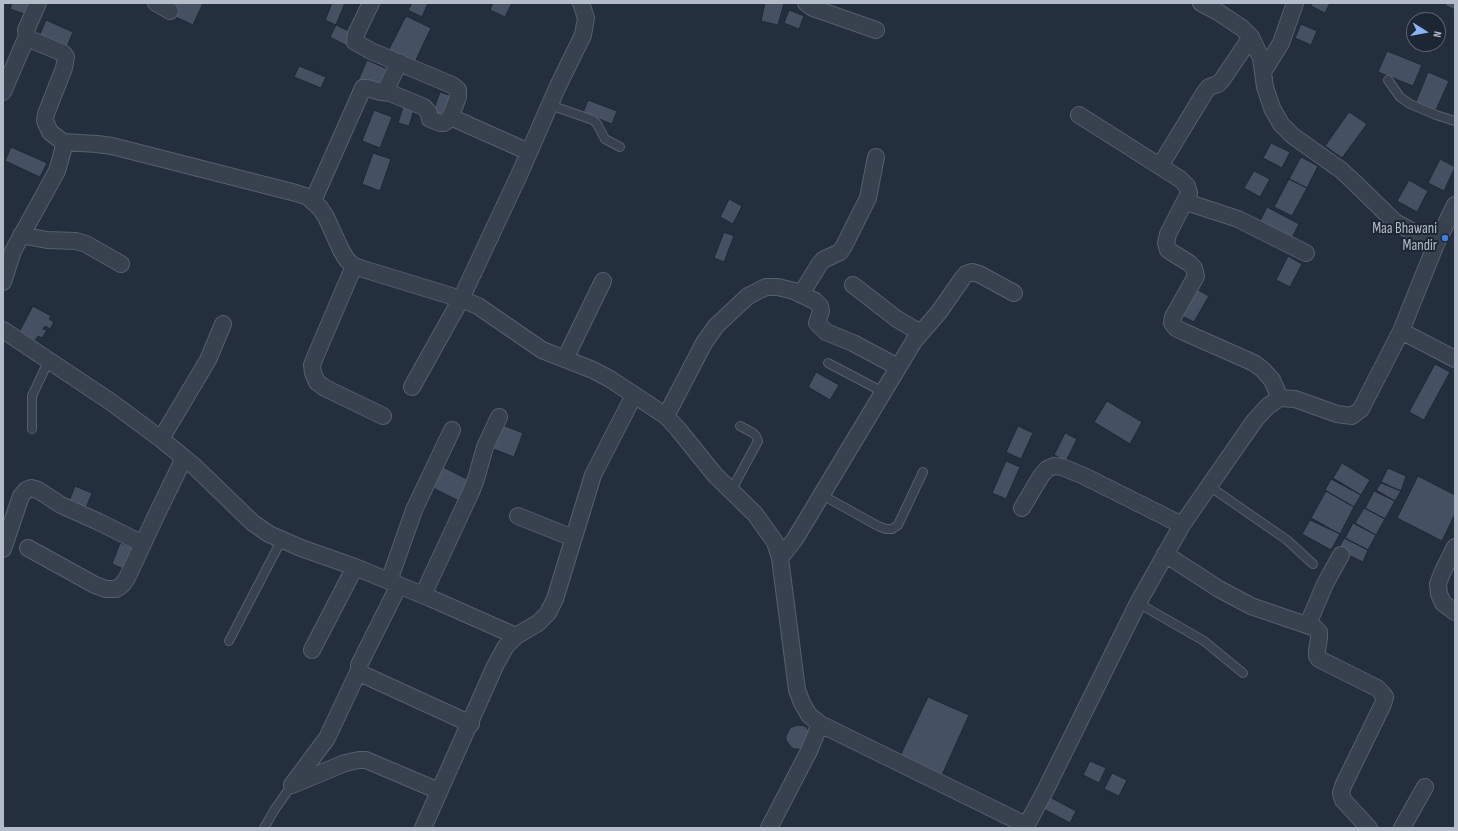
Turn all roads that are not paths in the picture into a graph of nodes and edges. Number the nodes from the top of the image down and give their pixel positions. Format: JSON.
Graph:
{"nodes":[{"id":1,"x":38,"y":3,"type":"edge"},
{"id":2,"x":371,"y":3,"type":"edge"},
{"id":3,"x":581,"y":3,"type":"edge"},
{"id":4,"x":806,"y":3,"type":"edge"},
{"id":5,"x":1201,"y":3,"type":"edge"},
{"id":6,"x":1295,"y":3,"type":"edge"},
{"id":7,"x":1220,"y":8,"type":"edge"},
{"id":8,"x":876,"y":30,"type":"dead end"},
{"id":9,"x":27,"y":36,"type":"junction"},
{"id":10,"x":1251,"y":37,"type":"junction"},
{"id":11,"x":399,"y":62,"type":"junction"},
{"id":12,"x":1263,"y":72,"type":"junction"},
{"id":13,"x":1388,"y":80,"type":"dead end"},
{"id":14,"x":3,"y":92,"type":"edge"},
{"id":15,"x":385,"y":92,"type":"junction"},
{"id":16,"x":550,"y":105,"type":"junction"},
{"id":17,"x":1079,"y":115,"type":"dead end"},
{"id":18,"x":450,"y":118,"type":"junction"},
{"id":19,"x":1455,"y":121,"type":"edge"},
{"id":20,"x":63,"y":142,"type":"junction"},
{"id":21,"x":620,"y":147,"type":"dead end"},
{"id":22,"x":529,"y":152,"type":"junction"},
{"id":23,"x":876,"y":157,"type":"dead end"},
{"id":24,"x":1160,"y":166,"type":"junction"},
{"id":25,"x":313,"y":201,"type":"junction"},
{"id":26,"x":1186,"y":202,"type":"junction"},
{"id":27,"x":1455,"y":205,"type":"edge"},
{"id":28,"x":22,"y":235,"type":"junction"},
{"id":29,"x":1436,"y":244,"type":"junction"},
{"id":30,"x":1306,"y":253,"type":"dead end"},
{"id":31,"x":7,"y":257,"type":"edge"},
{"id":32,"x":121,"y":264,"type":"dead end"},
{"id":33,"x":354,"y":266,"type":"junction"},
{"id":34,"x":603,"y":281,"type":"dead end"},
{"id":35,"x":3,"y":282,"type":"edge"},
{"id":36,"x":853,"y":284,"type":"dead end"},
{"id":37,"x":1014,"y":293,"type":"dead end"},
{"id":38,"x":801,"y":294,"type":"junction"},
{"id":39,"x":461,"y":299,"type":"junction"},
{"id":40,"x":223,"y":324,"type":"dead end"},
{"id":41,"x":3,"y":330,"type":"edge"},
{"id":42,"x":1401,"y":331,"type":"junction"},
{"id":43,"x":921,"y":333,"type":"junction"},
{"id":44,"x":565,"y":359,"type":"junction"},
{"id":45,"x":1455,"y":359,"type":"edge"},
{"id":46,"x":48,"y":360,"type":"junction"},
{"id":47,"x":828,"y":363,"type":"dead end"},
{"id":48,"x":898,"y":367,"type":"junction"},
{"id":49,"x":412,"y":387,"type":"dead end"},
{"id":50,"x":883,"y":392,"type":"junction"},
{"id":51,"x":634,"y":395,"type":"junction"},
{"id":52,"x":1280,"y":398,"type":"junction"},
{"id":53,"x":383,"y":416,"type":"dead end"},
{"id":54,"x":666,"y":416,"type":"junction"},
{"id":55,"x":499,"y":417,"type":"dead end"},
{"id":56,"x":740,"y":426,"type":"dead end"},
{"id":57,"x":32,"y":429,"type":"dead end"},
{"id":58,"x":452,"y":430,"type":"dead end"},
{"id":59,"x":161,"y":439,"type":"junction"},
{"id":60,"x":184,"y":458,"type":"junction"},
{"id":61,"x":923,"y":472,"type":"dead end"},
{"id":62,"x":1209,"y":486,"type":"junction"},
{"id":63,"x":731,"y":491,"type":"junction"},
{"id":64,"x":822,"y":495,"type":"junction"},
{"id":65,"x":1022,"y":508,"type":"dead end"},
{"id":66,"x":518,"y":516,"type":"dead end"},
{"id":67,"x":1182,"y":526,"type":"junction"},
{"id":68,"x":573,"y":538,"type":"junction"},
{"id":69,"x":281,"y":541,"type":"junction"},
{"id":70,"x":142,"y":544,"type":"junction"},
{"id":71,"x":1455,"y":547,"type":"edge"},
{"id":72,"x":3,"y":548,"type":"edge"},
{"id":73,"x":28,"y":548,"type":"dead end"},
{"id":74,"x":1165,"y":554,"type":"junction"},
{"id":75,"x":1341,"y":556,"type":"dead end"},
{"id":76,"x":780,"y":558,"type":"junction"},
{"id":77,"x":1313,"y":564,"type":"dead end"},
{"id":78,"x":355,"y":567,"type":"junction"},
{"id":79,"x":394,"y":583,"type":"junction"},
{"id":80,"x":423,"y":594,"type":"junction"},
{"id":81,"x":1138,"y":603,"type":"junction"},
{"id":82,"x":1455,"y":612,"type":"edge"},
{"id":83,"x":1308,"y":624,"type":"junction"},
{"id":84,"x":516,"y":636,"type":"junction"},
{"id":85,"x":229,"y":640,"type":"dead end"},
{"id":86,"x":312,"y":650,"type":"dead end"},
{"id":87,"x":359,"y":670,"type":"junction"},
{"id":88,"x":1243,"y":673,"type":"dead end"},
{"id":89,"x":470,"y":724,"type":"junction"},
{"id":90,"x":820,"y":724,"type":"junction"},
{"id":91,"x":292,"y":785,"type":"junction"},
{"id":92,"x":1425,"y":787,"type":"dead end"},
{"id":93,"x":439,"y":791,"type":"junction"},
{"id":94,"x":1025,"y":826,"type":"edge"},
{"id":95,"x":264,"y":828,"type":"edge"},
{"id":96,"x":423,"y":828,"type":"edge"},
{"id":97,"x":769,"y":828,"type":"edge"},
{"id":98,"x":1369,"y":828,"type":"edge"},
{"id":99,"x":1402,"y":828,"type":"edge"}],
"edges":[{"from":1,"to":9,"type":"street"},
{"from":2,"to":11,"type":"street"},
{"from":3,"to":16,"type":"street"},
{"from":4,"to":8,"type":"street"},
{"from":5,"to":7,"type":"street"},
{"from":6,"to":12,"type":"street"},
{"from":7,"to":10,"type":"street"},
{"from":9,"to":14,"type":"street"},
{"from":9,"to":20,"type":"street"},
{"from":10,"to":12,"type":"street"},
{"from":10,"to":24,"type":"street"},
{"from":11,"to":15,"type":"street"},
{"from":11,"to":18,"type":"street"},
{"from":12,"to":29,"type":"street"},
{"from":13,"to":19,"type":"lane"},
{"from":15,"to":18,"type":"street"},
{"from":15,"to":25,"type":"street"},
{"from":16,"to":21,"type":"lane"},
{"from":16,"to":22,"type":"street"},
{"from":17,"to":24,"type":"street"},
{"from":18,"to":22,"type":"street"},
{"from":20,"to":25,"type":"street"},
{"from":20,"to":28,"type":"street"},
{"from":22,"to":39,"type":"street"},
{"from":23,"to":38,"type":"street"},
{"from":24,"to":26,"type":"street"},
{"from":25,"to":33,"type":"street"},
{"from":26,"to":30,"type":"street"},
{"from":26,"to":52,"type":"street"},
{"from":27,"to":29,"type":"street"},
{"from":28,"to":31,"type":"street"},
{"from":28,"to":32,"type":"street"},
{"from":29,"to":42,"type":"street"},
{"from":31,"to":35,"type":"street"},
{"from":33,"to":39,"type":"street"},
{"from":33,"to":53,"type":"street"},
{"from":34,"to":44,"type":"street"},
{"from":36,"to":43,"type":"street"},
{"from":37,"to":43,"type":"street"},
{"from":38,"to":48,"type":"street"},
{"from":38,"to":54,"type":"street"},
{"from":39,"to":44,"type":"street"},
{"from":39,"to":49,"type":"street"},
{"from":40,"to":59,"type":"street"},
{"from":41,"to":46,"type":"street"},
{"from":42,"to":45,"type":"street"},
{"from":42,"to":52,"type":"street"},
{"from":43,"to":48,"type":"street"},
{"from":44,"to":51,"type":"street"},
{"from":46,"to":57,"type":"lane"},
{"from":46,"to":59,"type":"street"},
{"from":47,"to":50,"type":"lane"},
{"from":48,"to":50,"type":"street"},
{"from":50,"to":64,"type":"street"},
{"from":51,"to":54,"type":"street"},
{"from":51,"to":68,"type":"street"},
{"from":52,"to":62,"type":"street"},
{"from":54,"to":63,"type":"street"},
{"from":55,"to":80,"type":"street"},
{"from":56,"to":63,"type":"lane"},
{"from":58,"to":79,"type":"street"},
{"from":59,"to":60,"type":"street"},
{"from":60,"to":69,"type":"street"},
{"from":60,"to":70,"type":"street"},
{"from":61,"to":64,"type":"lane"},
{"from":62,"to":67,"type":"street"},
{"from":62,"to":77,"type":"lane"},
{"from":63,"to":76,"type":"street"},
{"from":64,"to":76,"type":"street"},
{"from":65,"to":67,"type":"street"},
{"from":66,"to":68,"type":"street"},
{"from":67,"to":74,"type":"street"},
{"from":68,"to":84,"type":"street"},
{"from":69,"to":78,"type":"street"},
{"from":69,"to":85,"type":"lane"},
{"from":70,"to":72,"type":"street"},
{"from":70,"to":73,"type":"street"},
{"from":71,"to":82,"type":"street"},
{"from":74,"to":81,"type":"street"},
{"from":74,"to":83,"type":"street"},
{"from":75,"to":83,"type":"street"},
{"from":76,"to":90,"type":"street"},
{"from":78,"to":79,"type":"street"},
{"from":78,"to":86,"type":"street"},
{"from":79,"to":80,"type":"street"},
{"from":79,"to":87,"type":"street"},
{"from":80,"to":84,"type":"street"},
{"from":81,"to":88,"type":"lane"},
{"from":81,"to":94,"type":"street"},
{"from":83,"to":98,"type":"street"},
{"from":84,"to":89,"type":"street"},
{"from":87,"to":89,"type":"street"},
{"from":87,"to":91,"type":"street"},
{"from":89,"to":93,"type":"street"},
{"from":90,"to":94,"type":"street"},
{"from":90,"to":97,"type":"street"},
{"from":91,"to":93,"type":"street"},
{"from":91,"to":95,"type":"lane"},
{"from":92,"to":99,"type":"street"},
{"from":93,"to":96,"type":"street"}]}
